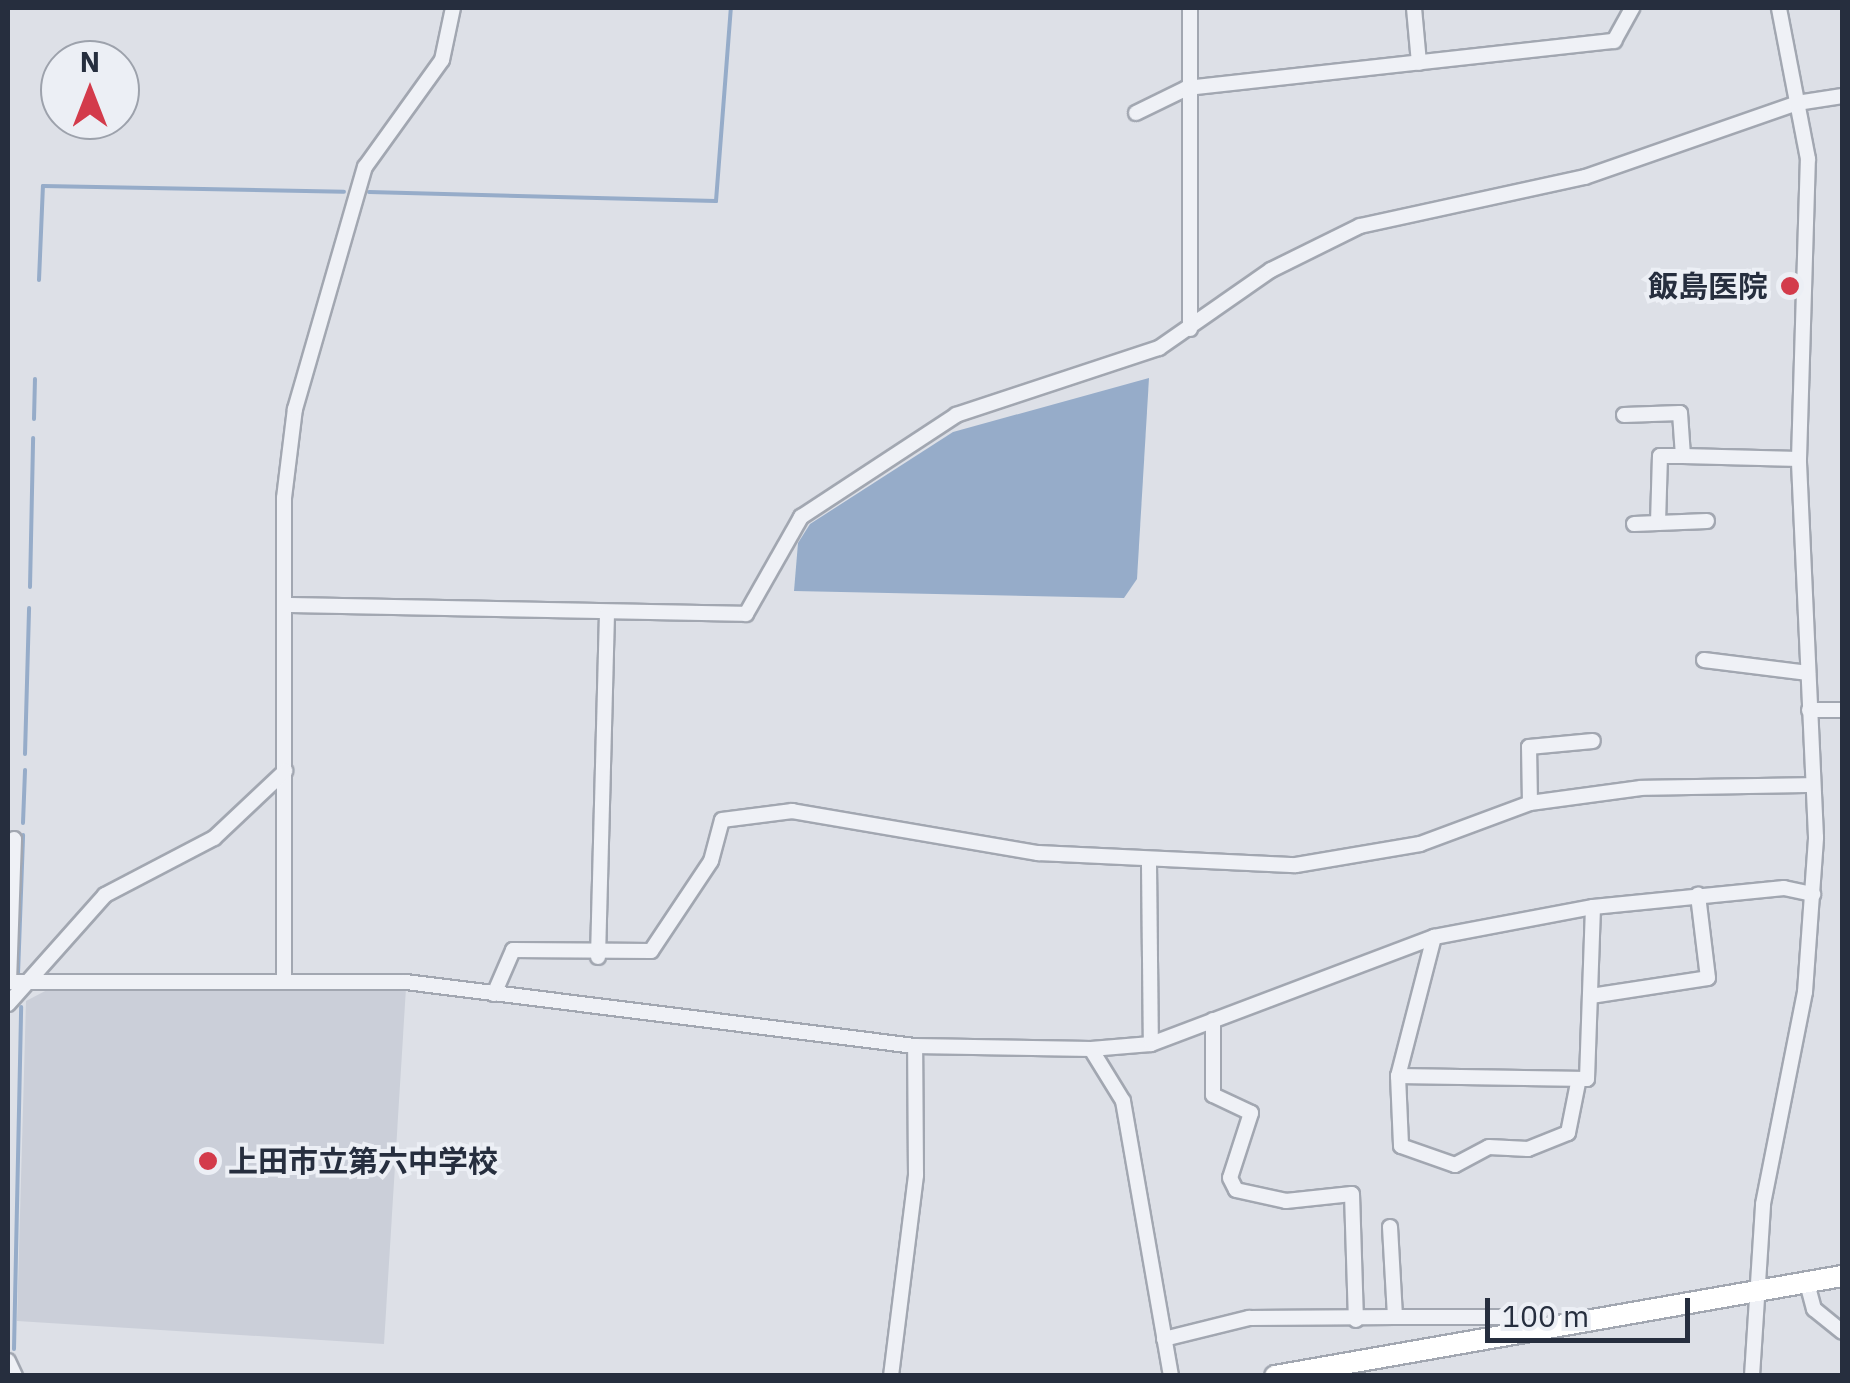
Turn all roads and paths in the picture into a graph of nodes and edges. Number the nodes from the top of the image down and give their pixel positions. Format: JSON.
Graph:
{"nodes":[{"id":1,"x":453,"y":8,"type":"edge"},
{"id":2,"x":1190,"y":8,"type":"edge"},
{"id":3,"x":1414,"y":8,"type":"edge"},
{"id":4,"x":1632,"y":8,"type":"edge"},
{"id":5,"x":1778,"y":8,"type":"edge"},
{"id":6,"x":1419,"y":63,"type":"junction"},
{"id":7,"x":1187,"y":88,"type":"junction"},
{"id":8,"x":1842,"y":96,"type":"edge"},
{"id":9,"x":1797,"y":103,"type":"junction"},
{"id":10,"x":1136,"y":113,"type":"dead end"},
{"id":11,"x":1190,"y":329,"type":"junction"},
{"id":12,"x":1624,"y":414,"type":"dead end"},
{"id":13,"x":1683,"y":456,"type":"junction"},
{"id":14,"x":1799,"y":459,"type":"junction"},
{"id":15,"x":1707,"y":521,"type":"dead end"},
{"id":16,"x":1658,"y":523,"type":"junction"},
{"id":17,"x":1634,"y":524,"type":"dead end"},
{"id":18,"x":286,"y":605,"type":"junction"},
{"id":19,"x":607,"y":613,"type":"junction"},
{"id":20,"x":1704,"y":660,"type":"dead end"},
{"id":21,"x":1808,"y":673,"type":"junction"},
{"id":22,"x":1809,"y":710,"type":"junction"},
{"id":23,"x":1842,"y":710,"type":"edge"},
{"id":24,"x":1594,"y":741,"type":"dead end"},
{"id":25,"x":285,"y":771,"type":"junction"},
{"id":26,"x":1813,"y":785,"type":"junction"},
{"id":27,"x":1530,"y":803,"type":"junction"},
{"id":28,"x":14,"y":838,"type":"dead end"},
{"id":29,"x":1148,"y":864,"type":"junction"},
{"id":30,"x":1812,"y":894,"type":"junction"},
{"id":31,"x":1698,"y":895,"type":"junction"},
{"id":32,"x":1593,"y":906,"type":"junction"},
{"id":33,"x":1434,"y":937,"type":"junction"},
{"id":34,"x":598,"y":958,"type":"junction"},
{"id":35,"x":284,"y":980,"type":"junction"},
{"id":36,"x":13,"y":982,"type":"edge"},
{"id":37,"x":494,"y":994,"type":"junction"},
{"id":38,"x":1591,"y":996,"type":"junction"},
{"id":39,"x":8,"y":1004,"type":"edge"},
{"id":40,"x":1213,"y":1020,"type":"junction"},
{"id":41,"x":1151,"y":1044,"type":"junction"},
{"id":42,"x":915,"y":1046,"type":"junction"},
{"id":43,"x":1091,"y":1050,"type":"junction"},
{"id":44,"x":1398,"y":1076,"type":"junction"},
{"id":45,"x":1578,"y":1083,"type":"junction"},
{"id":46,"x":1390,"y":1227,"type":"dead end"},
{"id":47,"x":1842,"y":1276,"type":"edge"},
{"id":48,"x":1807,"y":1283,"type":"junction"},
{"id":49,"x":1756,"y":1291,"type":"junction"},
{"id":50,"x":1395,"y":1317,"type":"junction"},
{"id":51,"x":1356,"y":1320,"type":"junction"},
{"id":52,"x":1842,"y":1332,"type":"edge"},
{"id":53,"x":1506,"y":1337,"type":"junction"},
{"id":54,"x":1164,"y":1338,"type":"junction"},
{"id":55,"x":8,"y":1361,"type":"edge"},
{"id":56,"x":15,"y":1376,"type":"edge"},
{"id":57,"x":891,"y":1376,"type":"edge"},
{"id":58,"x":1171,"y":1376,"type":"edge"},
{"id":59,"x":1275,"y":1376,"type":"edge"},
{"id":60,"x":1752,"y":1376,"type":"edge"}],
"edges":[{"from":1,"to":18,"type":"street"},
{"from":2,"to":7,"type":"street"},
{"from":3,"to":6,"type":"street"},
{"from":4,"to":6,"type":"street"},
{"from":5,"to":9,"type":"street"},
{"from":6,"to":7,"type":"street"},
{"from":7,"to":10,"type":"street"},
{"from":7,"to":11,"type":"street"},
{"from":8,"to":9,"type":"street"},
{"from":9,"to":11,"type":"street"},
{"from":9,"to":14,"type":"street"},
{"from":11,"to":19,"type":"street"},
{"from":12,"to":13,"type":"street"},
{"from":13,"to":14,"type":"street"},
{"from":13,"to":16,"type":"street"},
{"from":14,"to":21,"type":"street"},
{"from":15,"to":16,"type":"street"},
{"from":16,"to":17,"type":"street"},
{"from":18,"to":19,"type":"street"},
{"from":18,"to":25,"type":"street"},
{"from":19,"to":34,"type":"street"},
{"from":20,"to":21,"type":"street"},
{"from":21,"to":22,"type":"street"},
{"from":22,"to":23,"type":"street"},
{"from":22,"to":26,"type":"street"},
{"from":24,"to":27,"type":"street"},
{"from":25,"to":35,"type":"street"},
{"from":25,"to":36,"type":"street"},
{"from":26,"to":27,"type":"street"},
{"from":26,"to":30,"type":"street"},
{"from":27,"to":29,"type":"street"},
{"from":28,"to":36,"type":"street"},
{"from":29,"to":34,"type":"street"},
{"from":29,"to":41,"type":"street"},
{"from":30,"to":31,"type":"street"},
{"from":30,"to":49,"type":"street"},
{"from":31,"to":32,"type":"street"},
{"from":31,"to":38,"type":"street"},
{"from":32,"to":33,"type":"street"},
{"from":32,"to":38,"type":"street"},
{"from":33,"to":40,"type":"street"},
{"from":33,"to":44,"type":"street"},
{"from":34,"to":37,"type":"street"},
{"from":35,"to":36,"type":"street"},
{"from":35,"to":37,"type":"street"},
{"from":36,"to":39,"type":"street"},
{"from":37,"to":42,"type":"street"},
{"from":38,"to":45,"type":"street"},
{"from":40,"to":41,"type":"street"},
{"from":40,"to":51,"type":"street"},
{"from":41,"to":43,"type":"street"},
{"from":42,"to":43,"type":"street"},
{"from":42,"to":57,"type":"street"},
{"from":43,"to":54,"type":"street"},
{"from":44,"to":45,"type":"street"},
{"from":44,"to":45,"type":"street"},
{"from":46,"to":50,"type":"street"},
{"from":47,"to":48,"type":"highway"},
{"from":48,"to":49,"type":"highway"},
{"from":48,"to":52,"type":"street"},
{"from":49,"to":53,"type":"highway"},
{"from":49,"to":60,"type":"street"},
{"from":50,"to":51,"type":"street"},
{"from":50,"to":53,"type":"street"},
{"from":51,"to":54,"type":"street"},
{"from":53,"to":59,"type":"highway"},
{"from":54,"to":58,"type":"street"},
{"from":55,"to":56,"type":"street"}]}
